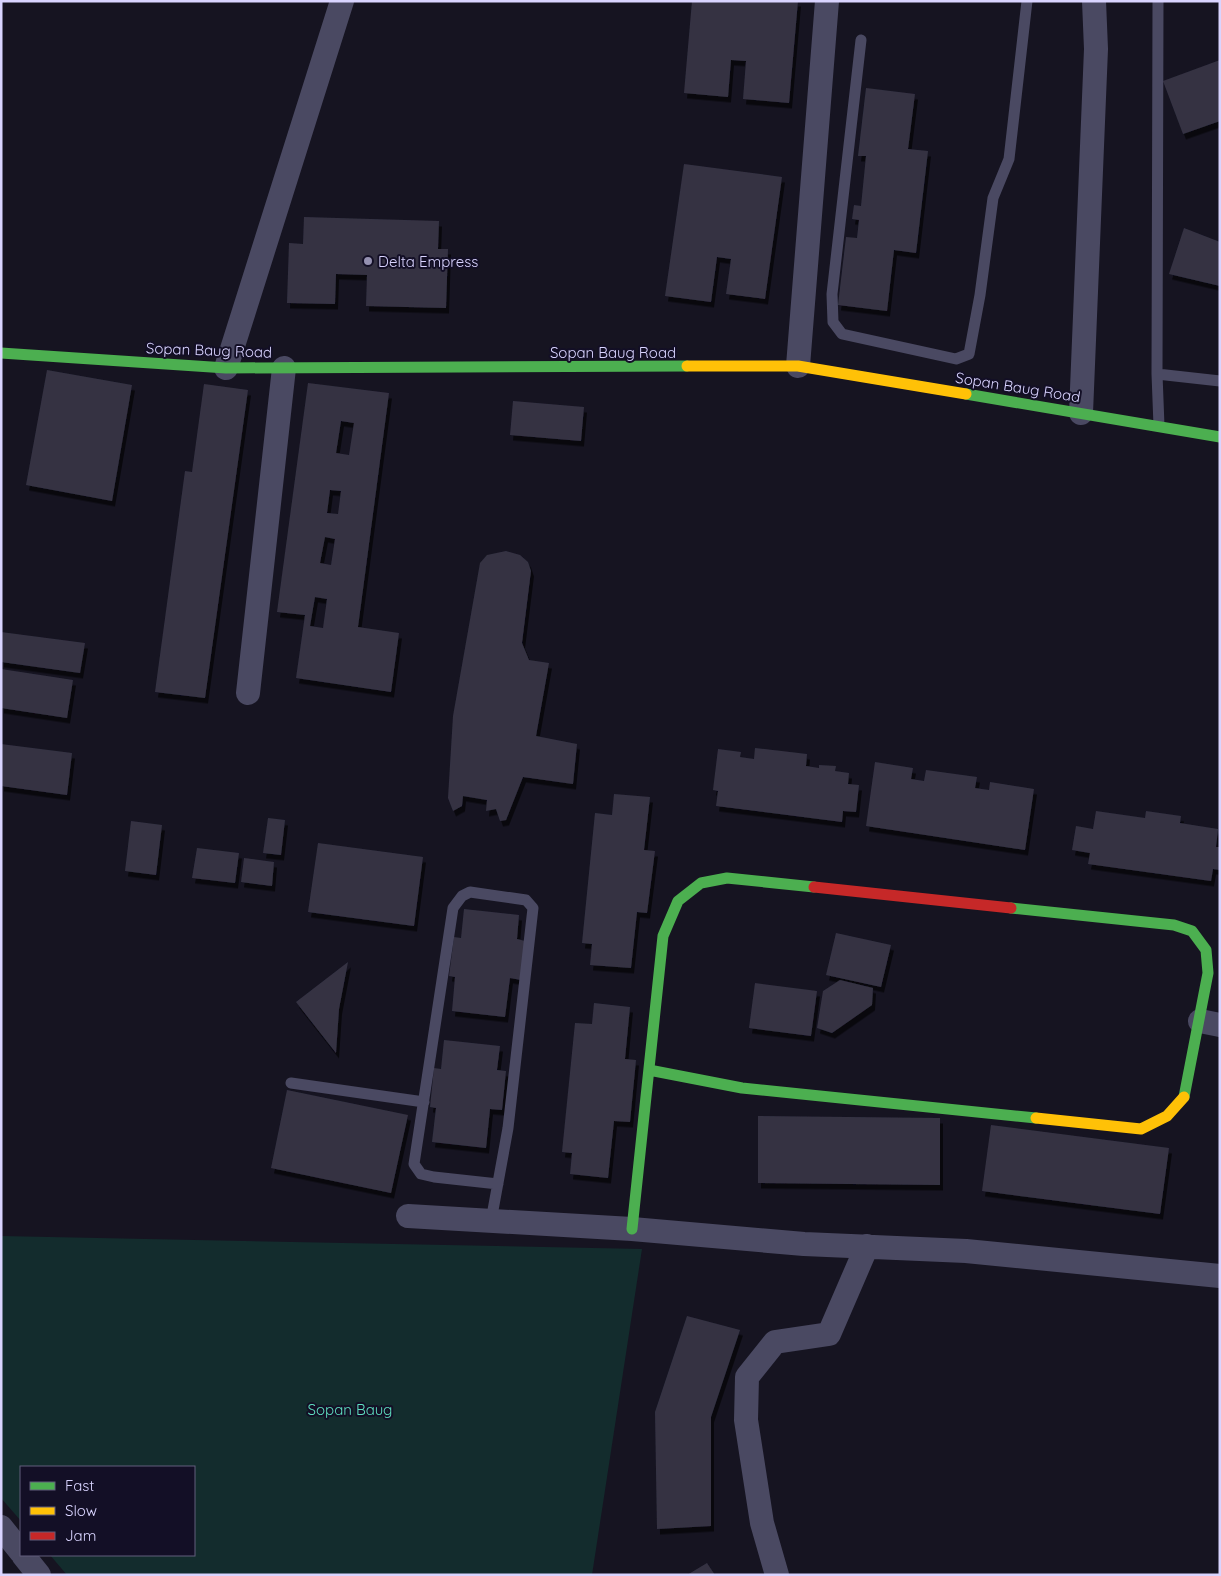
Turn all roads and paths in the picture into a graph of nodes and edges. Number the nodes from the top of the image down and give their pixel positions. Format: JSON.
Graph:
{"nodes":[{"id":1,"x":342,"y":1,"type":"edge"},
{"id":2,"x":827,"y":1,"type":"edge"},
{"id":3,"x":1027,"y":1,"type":"edge"},
{"id":4,"x":1094,"y":1,"type":"edge"},
{"id":5,"x":1158,"y":1,"type":"edge"},
{"id":6,"x":861,"y":40,"type":"dead end"},
{"id":7,"x":1,"y":353,"type":"edge"},
{"id":8,"x":798,"y":366,"type":"junction"},
{"id":9,"x":226,"y":368,"type":"junction"},
{"id":10,"x":284,"y":368,"type":"junction"},
{"id":11,"x":1157,"y":374,"type":"junction"},
{"id":12,"x":1220,"y":381,"type":"edge"},
{"id":13,"x":1081,"y":413,"type":"junction"},
{"id":14,"x":1159,"y":426,"type":"junction"},
{"id":15,"x":1220,"y":437,"type":"edge"},
{"id":16,"x":248,"y":693,"type":"dead end"},
{"id":17,"x":1210,"y":1023,"type":"edge"},
{"id":18,"x":649,"y":1070,"type":"junction"},
{"id":19,"x":290,"y":1083,"type":"dead end"},
{"id":20,"x":424,"y":1102,"type":"junction"},
{"id":21,"x":498,"y":1184,"type":"junction"},
{"id":22,"x":408,"y":1216,"type":"dead end"},
{"id":23,"x":491,"y":1221,"type":"junction"},
{"id":24,"x":632,"y":1229,"type":"junction"},
{"id":25,"x":867,"y":1246,"type":"junction"},
{"id":26,"x":1220,"y":1276,"type":"edge"},
{"id":27,"x":1,"y":1527,"type":"edge"},
{"id":28,"x":20,"y":1551,"type":"edge"},
{"id":29,"x":24,"y":1556,"type":"edge"},
{"id":30,"x":39,"y":1575,"type":"edge"},
{"id":31,"x":776,"y":1575,"type":"edge"}],
"edges":[{"from":1,"to":9,"type":"street"},
{"from":2,"to":8,"type":"street"},
{"from":3,"to":6,"type":"lane"},
{"from":4,"to":13,"type":"street"},
{"from":5,"to":11,"type":"lane"},
{"from":7,"to":9,"type":"street","name":"Sopan Baug Road"},
{"from":8,"to":10,"type":"street","name":"Sopan Baug Road"},
{"from":8,"to":13,"type":"street","name":"Sopan Baug Road"},
{"from":9,"to":10,"type":"street","name":"Sopan Baug Road"},
{"from":10,"to":16,"type":"street"},
{"from":11,"to":12,"type":"lane"},
{"from":11,"to":14,"type":"lane"},
{"from":13,"to":14,"type":"street","name":"Sopan Baug Road"},
{"from":14,"to":15,"type":"street","name":"Sopan Baug Road"},
{"from":17,"to":18,"type":"street"},
{"from":17,"to":18,"type":"street"},
{"from":18,"to":24,"type":"street"},
{"from":19,"to":20,"type":"lane"},
{"from":20,"to":21,"type":"lane"},
{"from":20,"to":21,"type":"lane"},
{"from":21,"to":23,"type":"lane"},
{"from":22,"to":23,"type":"street"},
{"from":23,"to":24,"type":"street"},
{"from":24,"to":25,"type":"street"},
{"from":25,"to":26,"type":"street"},
{"from":25,"to":31,"type":"street"},
{"from":27,"to":28,"type":"street"},
{"from":29,"to":30,"type":"street"}]}
